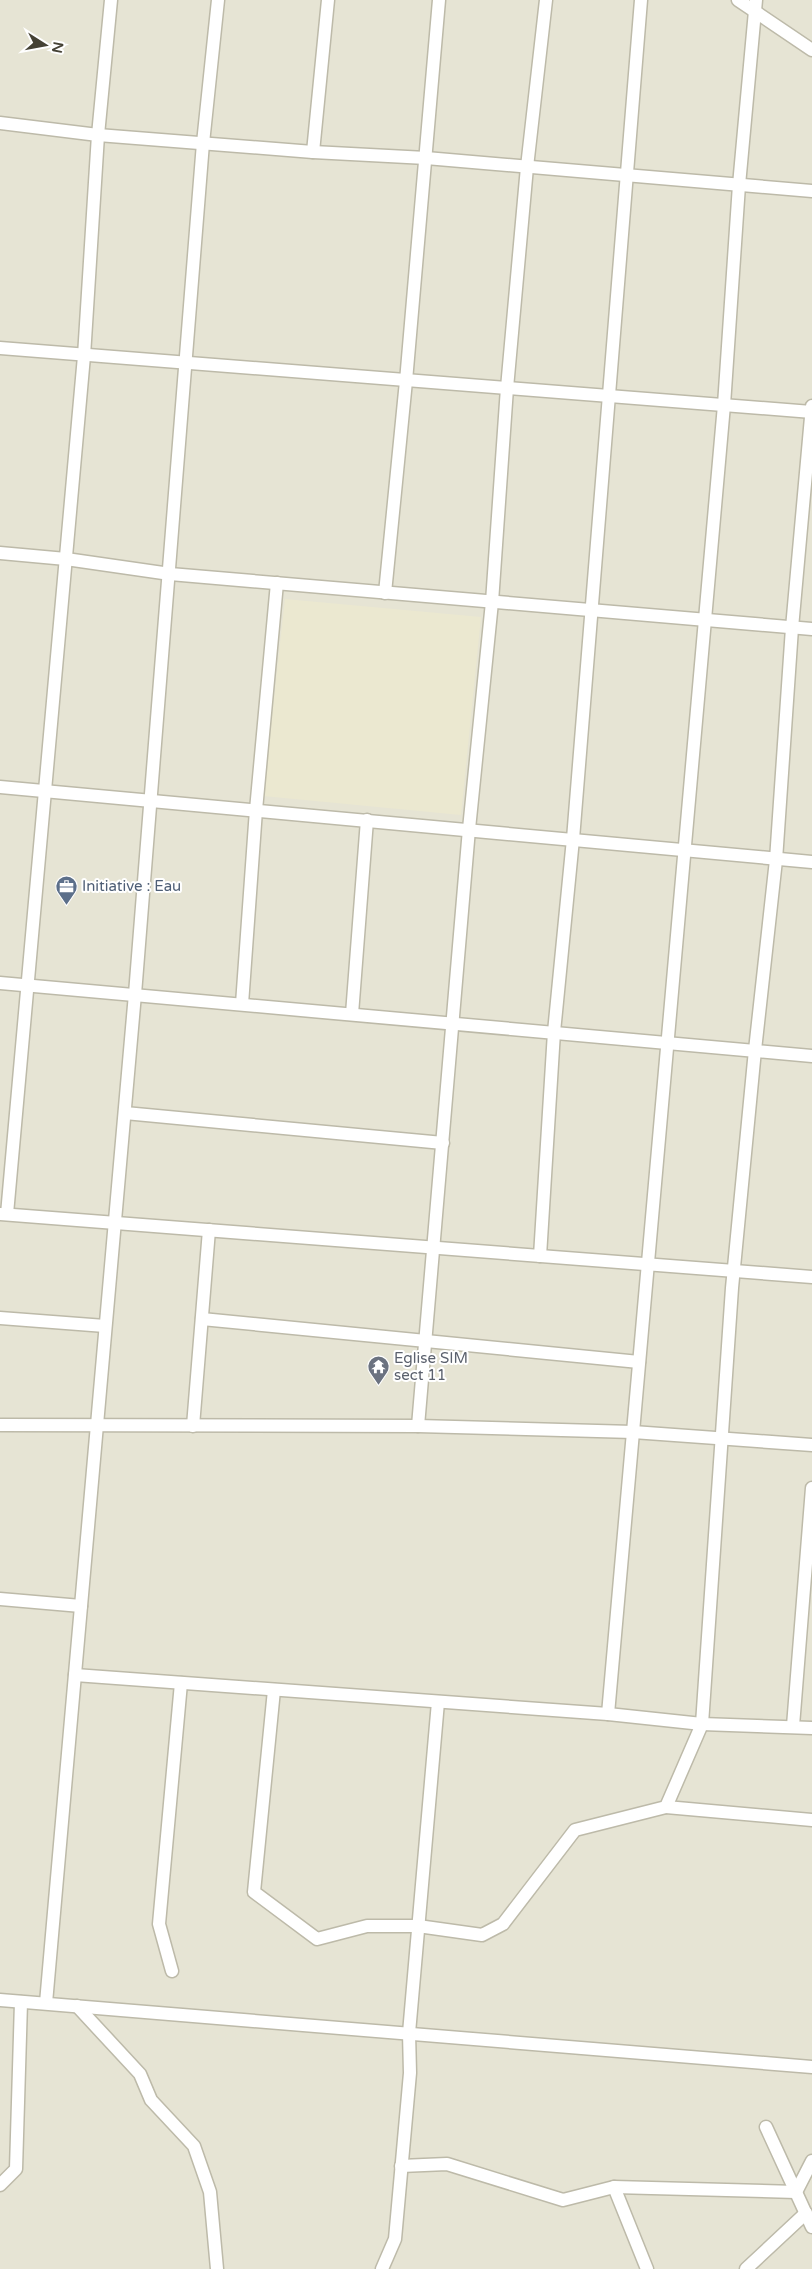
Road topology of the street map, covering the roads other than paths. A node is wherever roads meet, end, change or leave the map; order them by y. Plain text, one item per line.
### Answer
1 (111, 0) edge
2 (218, 0) edge
3 (328, 0) edge
4 (439, 0) edge
5 (546, 0) edge
6 (641, 0) edge
7 (738, 0) edge
8 (756, 6) edge
9 (812, 50) edge
10 (0, 123) edge
11 (98, 135) junction
12 (203, 143) junction
13 (313, 152) junction
14 (426, 158) junction
15 (527, 167) junction
16 (628, 177) junction
17 (740, 186) junction
18 (812, 191) edge
19 (0, 348) edge
20 (84, 356) junction
21 (186, 364) junction
22 (406, 380) junction
23 (507, 388) junction
24 (609, 396) junction
25 (724, 405) junction
26 (812, 406) edge
27 (812, 412) edge
28 (0, 553) edge
29 (66, 560) junction
30 (170, 574) junction
31 (277, 583) junction
32 (385, 592) junction
33 (492, 602) junction
34 (592, 610) junction
35 (705, 620) junction
36 (792, 628) junction
37 (812, 629) edge
38 (0, 787) edge
39 (46, 791) junction
40 (151, 801) junction
41 (256, 810) junction
42 (368, 820) junction
43 (469, 830) junction
44 (573, 839) junction
45 (685, 849) junction
46 (776, 860) junction
47 (812, 862) edge
48 (0, 983) edge
49 (29, 984) junction
50 (135, 994) junction
51 (242, 1004) junction
52 (352, 1014) junction
53 (454, 1023) junction
54 (554, 1032) junction
55 (667, 1042) junction
56 (755, 1050) junction
57 (812, 1056) edge
58 (124, 1113) junction
59 (443, 1143) junction
60 (4, 1214) edge
61 (115, 1223) junction
62 (209, 1230) junction
63 (434, 1248) junction
64 (540, 1256) junction
65 (648, 1264) junction
66 (734, 1271) junction
67 (812, 1277) edge
68 (0, 1318) edge
69 (202, 1319) junction
70 (106, 1326) junction
71 (426, 1342) junction
72 (639, 1362) junction
73 (0, 1425) edge
74 (96, 1426) junction
75 (193, 1426) junction
76 (418, 1426) junction
77 (633, 1432) junction
78 (723, 1438) junction
79 (812, 1445) edge
80 (812, 1488) edge
81 (0, 1599) edge
82 (80, 1606) junction
83 (74, 1675) junction
84 (181, 1683) junction
85 (274, 1690) junction
86 (438, 1702) junction
87 (608, 1714) junction
88 (702, 1724) junction
89 (793, 1726) junction
90 (812, 1728) edge
91 (666, 1807) junction
92 (812, 1820) edge
93 (418, 1926) junction
94 (172, 1971) dead end
95 (0, 2000) edge
96 (21, 2002) junction
97 (46, 2004) junction
98 (77, 2006) junction
99 (409, 2033) junction
100 (812, 2067) edge
101 (766, 2127) dead end
102 (812, 2161) edge
103 (401, 2166) junction
104 (0, 2185) edge
105 (614, 2187) junction
106 (796, 2192) junction
107 (806, 2213) junction
108 (812, 2227) edge
109 (217, 2269) edge
110 (382, 2269) edge
111 (647, 2269) edge
112 (746, 2269) edge

1 - 11 street
2 - 12 street
3 - 13 street
4 - 14 street
5 - 15 street
6 - 16 street
7 - 8 street
8 - 9 street
8 - 17 street
10 - 11 street
11 - 12 street
11 - 20 street
12 - 13 street
12 - 21 street
13 - 14 street
14 - 15 street
14 - 22 street
15 - 16 street
15 - 23 street
16 - 17 street
16 - 24 street
17 - 18 street
17 - 25 street
19 - 20 street
20 - 21 street
20 - 29 street
21 - 22 street
21 - 30 street
22 - 23 street
22 - 32 street
23 - 24 street
23 - 33 street
24 - 25 street
24 - 34 street
25 - 27 street
25 - 35 street
26 - 27 street
27 - 36 street
28 - 29 street
29 - 30 street
29 - 39 street
30 - 31 street
30 - 40 street
31 - 32 street
31 - 41 street
32 - 33 street
33 - 34 street
33 - 43 street
34 - 35 street
34 - 44 street
35 - 36 street
35 - 45 street
36 - 37 street
36 - 46 street
38 - 39 street
39 - 40 street
39 - 49 street
40 - 41 street
40 - 50 street
41 - 42 street
41 - 51 street
42 - 43 street
42 - 52 street
43 - 44 street
43 - 53 street
44 - 45 street
44 - 54 street
45 - 46 street
45 - 55 street
46 - 47 street
46 - 56 street
48 - 49 street
49 - 50 street
49 - 60 street
50 - 51 street
50 - 58 street
51 - 52 street
52 - 53 street
53 - 54 street
53 - 59 street
54 - 55 street
54 - 64 street
55 - 56 street
55 - 65 street
56 - 57 street
56 - 66 street
58 - 59 street
58 - 61 street
59 - 63 street
60 - 61 street
61 - 62 street
61 - 70 street
62 - 63 street
62 - 69 street
63 - 64 street
63 - 71 street
64 - 65 street
65 - 66 street
65 - 72 street
66 - 67 street
66 - 78 street
68 - 70 street
69 - 71 street
69 - 75 street
70 - 74 street
71 - 72 street
71 - 76 street
72 - 77 street
73 - 74 street
74 - 75 street
74 - 82 street
75 - 76 street
76 - 77 street
77 - 78 street
77 - 87 street
78 - 79 street
78 - 88 street
80 - 89 street
81 - 82 street
82 - 83 street
83 - 84 street
83 - 97 street
84 - 85 street
84 - 94 street
85 - 86 street
85 - 93 street
86 - 87 street
86 - 93 street
87 - 88 street
88 - 89 street
88 - 91 street
89 - 90 street
91 - 92 street
91 - 93 street
93 - 99 street
95 - 96 street
96 - 97 street
96 - 104 street
97 - 98 street
98 - 99 street
98 - 109 street
99 - 100 street
99 - 103 street
101 - 106 street
102 - 106 street
103 - 105 street
103 - 110 street
105 - 106 street
105 - 111 street
106 - 107 street
107 - 108 street
107 - 112 street

